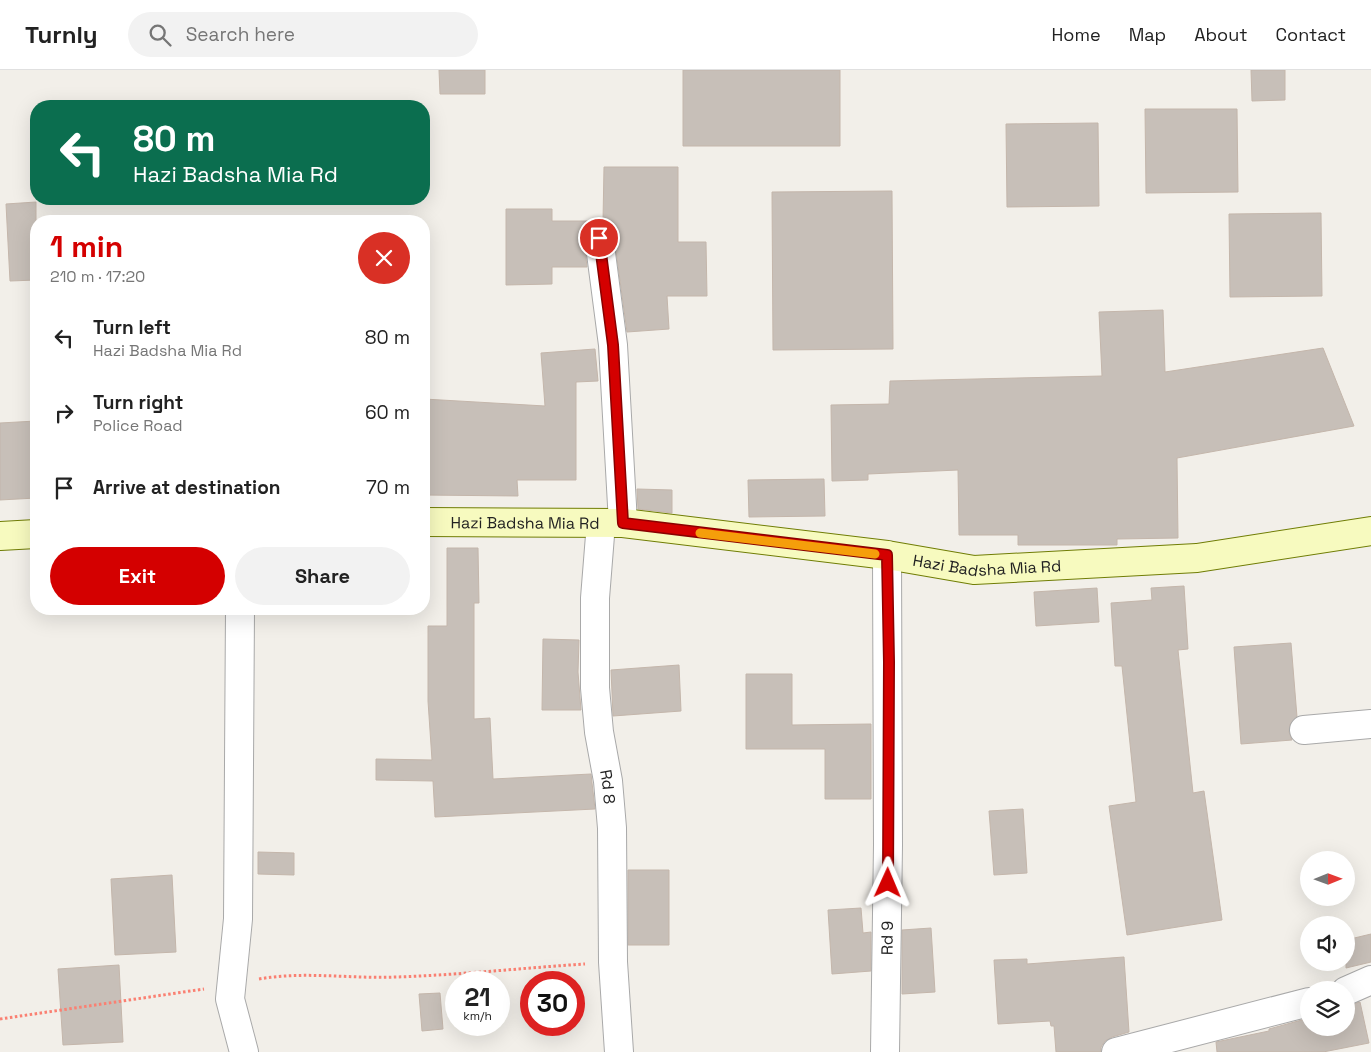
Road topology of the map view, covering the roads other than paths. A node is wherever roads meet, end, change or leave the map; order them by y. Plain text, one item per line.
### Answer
1 (599, 238) dead end
2 (430, 522) edge
3 (612, 523) junction
4 (1371, 531) edge
5 (30, 534) edge
6 (0, 536) edge
7 (887, 555) junction
8 (240, 615) edge
9 (1371, 724) edge
10 (1304, 730) dead end
11 (1371, 980) edge
12 (1355, 987) edge
13 (1300, 1004) edge
14 (244, 1052) edge
15 (619, 1052) edge
16 (885, 1052) edge
17 (1116, 1052) edge

1 - 3 street, Rd 8
2 - 3 main road, Hazi Badsha Mia Rd
3 - 7 main road, Hazi Badsha Mia Rd
3 - 15 street, Rd 8
4 - 7 main road, Hazi Badsha Mia Rd
5 - 6 main road
7 - 16 street, Rd 9
8 - 14 street
9 - 10 street
11 - 12 street
13 - 17 street

